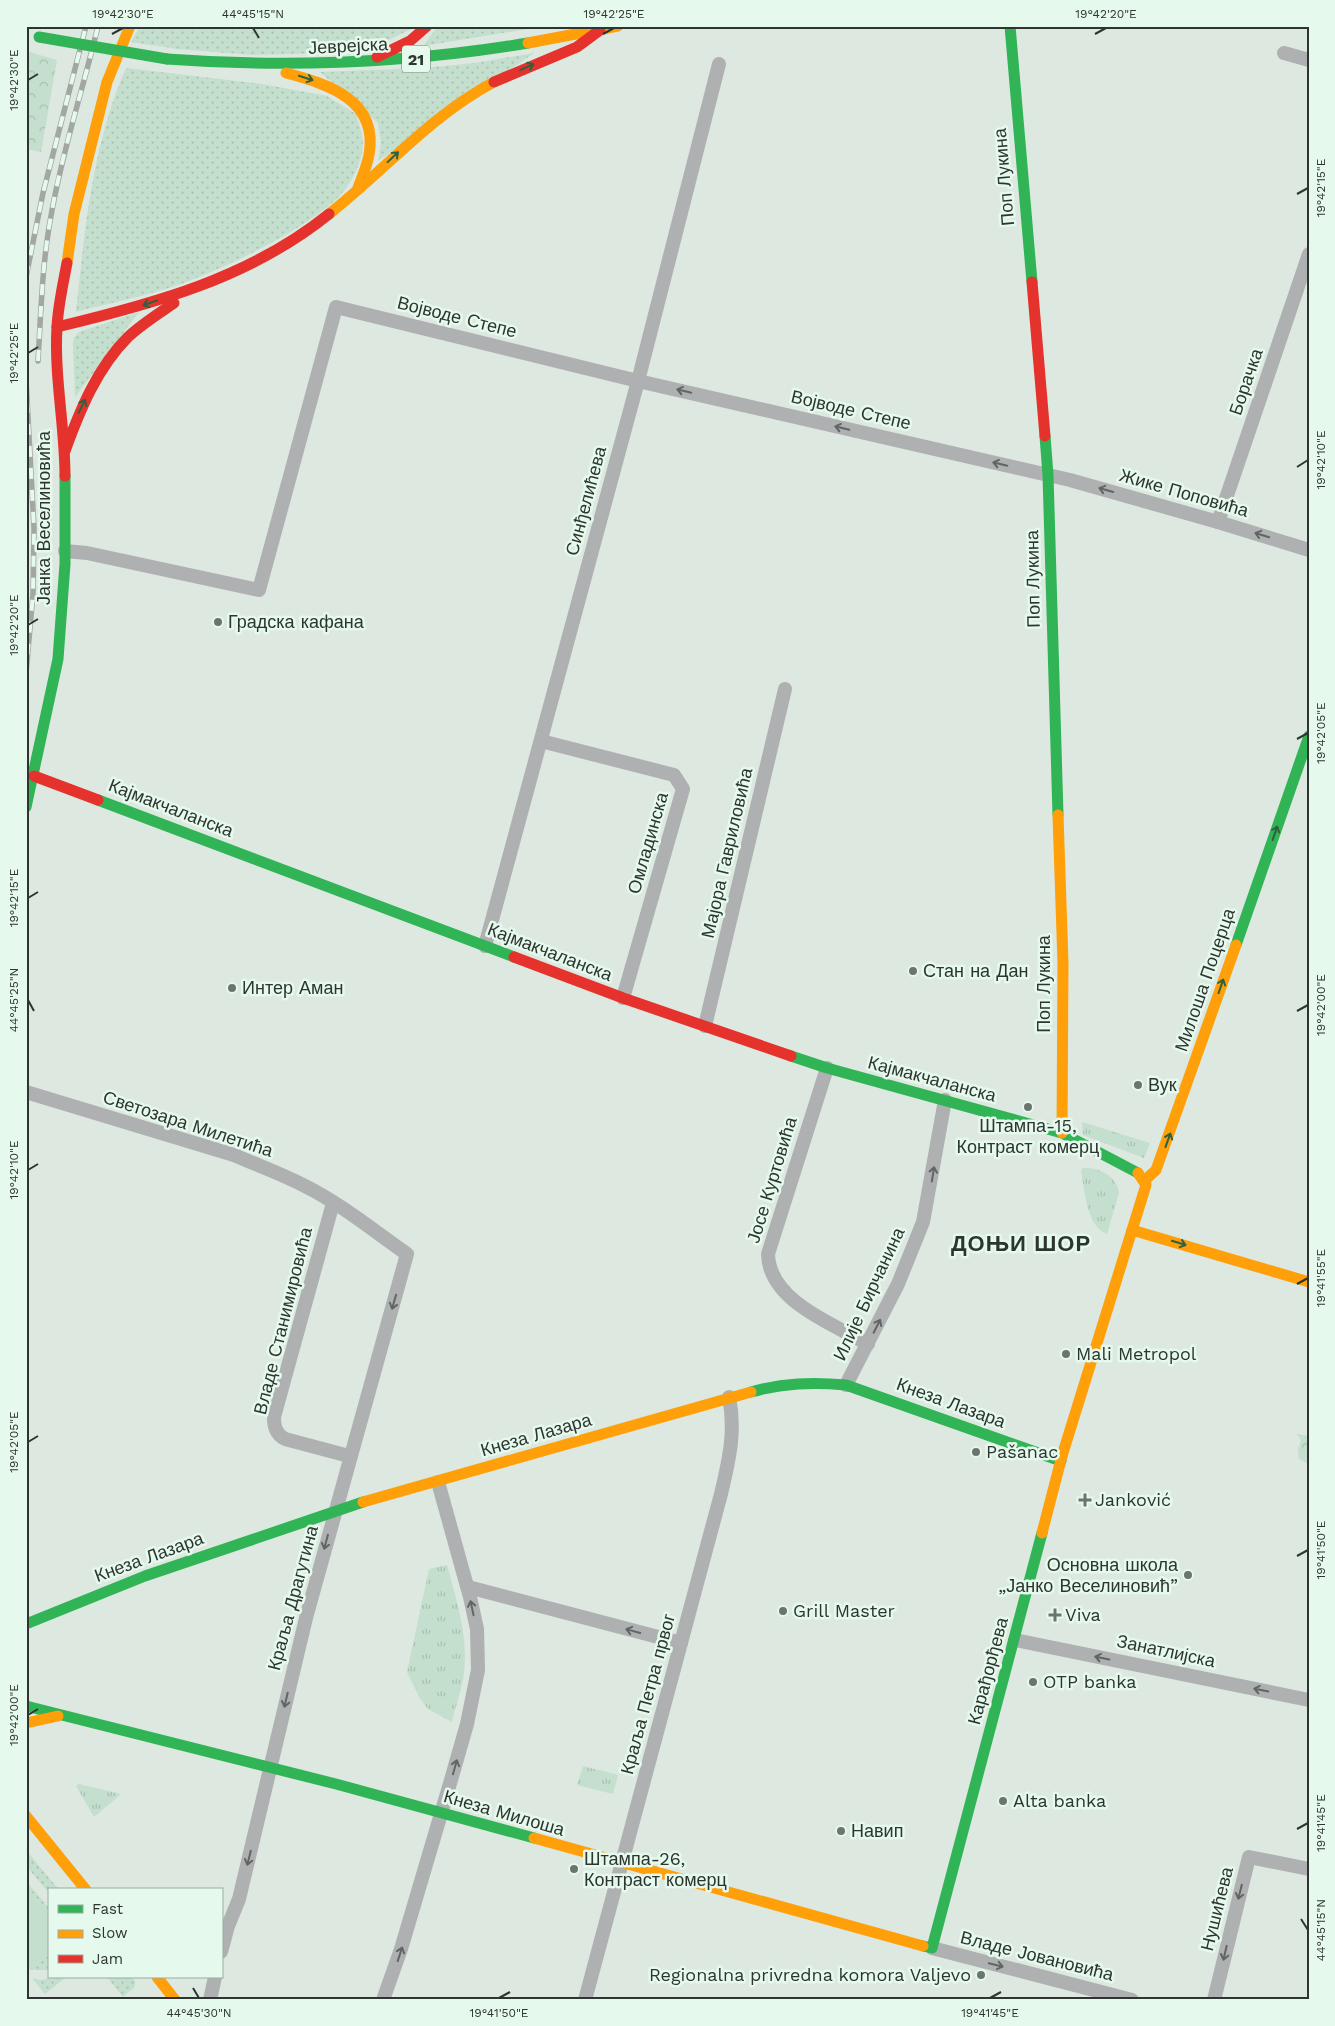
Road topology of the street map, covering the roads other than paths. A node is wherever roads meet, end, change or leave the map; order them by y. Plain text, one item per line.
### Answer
1 (130, 26) edge
2 (427, 26) edge
3 (618, 26) edge
4 (1010, 26) edge
5 (600, 30) junction
6 (26, 34) edge
7 (1284, 53) dead end
8 (1309, 60) edge
9 (360, 64) junction
10 (719, 64) dead end
11 (259, 66) junction
12 (358, 191) junction
13 (1309, 254) edge
14 (196, 288) junction
15 (57, 327) junction
16 (638, 380) junction
17 (65, 451) junction
18 (1048, 475) junction
19 (1218, 522) junction
20 (1309, 550) edge
21 (65, 551) junction
22 (785, 689) dead end
23 (1309, 736) edge
24 (541, 741) junction
25 (34, 776) junction
26 (26, 807) edge
27 (485, 946) junction
28 (623, 998) junction
29 (705, 1026) junction
30 (827, 1068) junction
31 (26, 1092) edge
32 (944, 1100) junction
33 (1062, 1133) junction
34 (1144, 1181) junction
35 (333, 1203) junction
36 (1132, 1230) junction
37 (407, 1254) joint
38 (1309, 1282) edge
39 (868, 1344) junction
40 (846, 1385) junction
41 (730, 1397) junction
42 (349, 1456) junction
43 (1061, 1461) junction
44 (438, 1482) junction
45 (335, 1510) junction
46 (468, 1587) junction
47 (26, 1624) edge
48 (1015, 1640) junction
49 (681, 1643) junction
50 (1309, 1700) edge
51 (26, 1706) edge
52 (65, 1715) junction
53 (26, 1723) edge
54 (270, 1767) junction
55 (441, 1813) junction
56 (26, 1816) edge
57 (622, 1864) junction
58 (1309, 1869) edge
59 (84, 1888) edge
60 (222, 1948) edge
61 (932, 1948) junction
62 (158, 1978) edge
63 (215, 1978) edge
64 (175, 2000) edge
65 (210, 2000) edge
66 (383, 2000) edge
67 (584, 2000) edge
68 (1132, 2000) edge
69 (1214, 2000) edge

1 - 15 street, Јанка Веселиновића
2 - 9 street
3 - 5 street, Јеврејска / 21
4 - 18 street, Поп Лукина
5 - 9 street, Јеврејска / 21
12 -> 5 street
6 - 11 street, Јеврејска / 21, bridge
7 - 8 street
9 - 11 street, Јеврејска / 21
10 - 16 street, Синђелићева
11 -> 12 street
12 - 14 street
13 - 19 street, Борачка
14 -> 15 street
17 -> 14 street
15 - 17 street, Јанка Веселиновића
18 -> 16 street, Војводе Степе
16 - 21 street, Војводе Степе
16 - 24 street, Синђелићева
17 - 21 street, Јанка Веселиновића
19 -> 18 street, Жике Поповића
18 - 33 street, Поп Лукина
20 -> 19 street, Жике Поповића
21 - 25 street, Јанка Веселиновића
22 - 29 street, Мајора Гавриловића
34 -> 23 street, Милоша Поцерца
24 - 27 street, Синђелићева
24 - 28 street, Омладинска
25 - 26 street, Јанка Веселиновића
25 - 27 street, Кајмакчаланска
27 - 28 street, Кајмакчаланска
28 - 29 street, Кајмакчаланска
29 - 30 street, Кајмакчаланска
30 - 32 street, Кајмакчаланска
30 - 39 street, Јосе Куртовића
31 - 35 street, Светозара Милетића
32 - 33 street, Кајмакчаланска
39 -> 32 street, Илије Бирчанина
33 - 34 street, Кајмакчаланска
34 - 36 street
35 - 37 street, Светозара Милетића
35 - 42 street, Владе Станимировића
36 -> 38 street
36 - 43 street, Карађорђева
37 -> 42 street, Краља Драгутина
39 - 40 street, Илије Бирчанина
40 - 41 street, Кнеза Лазара
40 - 43 street, Кнеза Лазара
41 - 44 street, Кнеза Лазара
41 - 49 street, Краља Петра првог
42 - 45 street, Краља Драгутина
43 - 48 street, Карађорђева
44 - 45 street, Кнеза Лазара
44 - 46 street
45 - 47 street, Кнеза Лазара
45 -> 54 street, Краља Драгутина
49 -> 46 street
55 -> 46 street
50 -> 48 street, Занатлијска
48 - 61 street, Карађорђева
49 - 57 street, Краља Петра првог
51 - 52 street, Кнеза Милоша
52 - 53 street, Кнеза Милоша
52 - 54 street, Кнеза Милоша
54 - 55 street, Кнеза Милоша
54 -> 60 street, Краља Драгутина
55 - 57 street, Кнеза Милоша
66 -> 55 street
56 - 59 street
57 - 61 street, Кнеза Милоша
57 - 67 street, Краља Петра првог
58 -> 69 street, Нушићева
61 -> 68 street, Владе Јовановића
62 - 64 street
63 - 65 street

